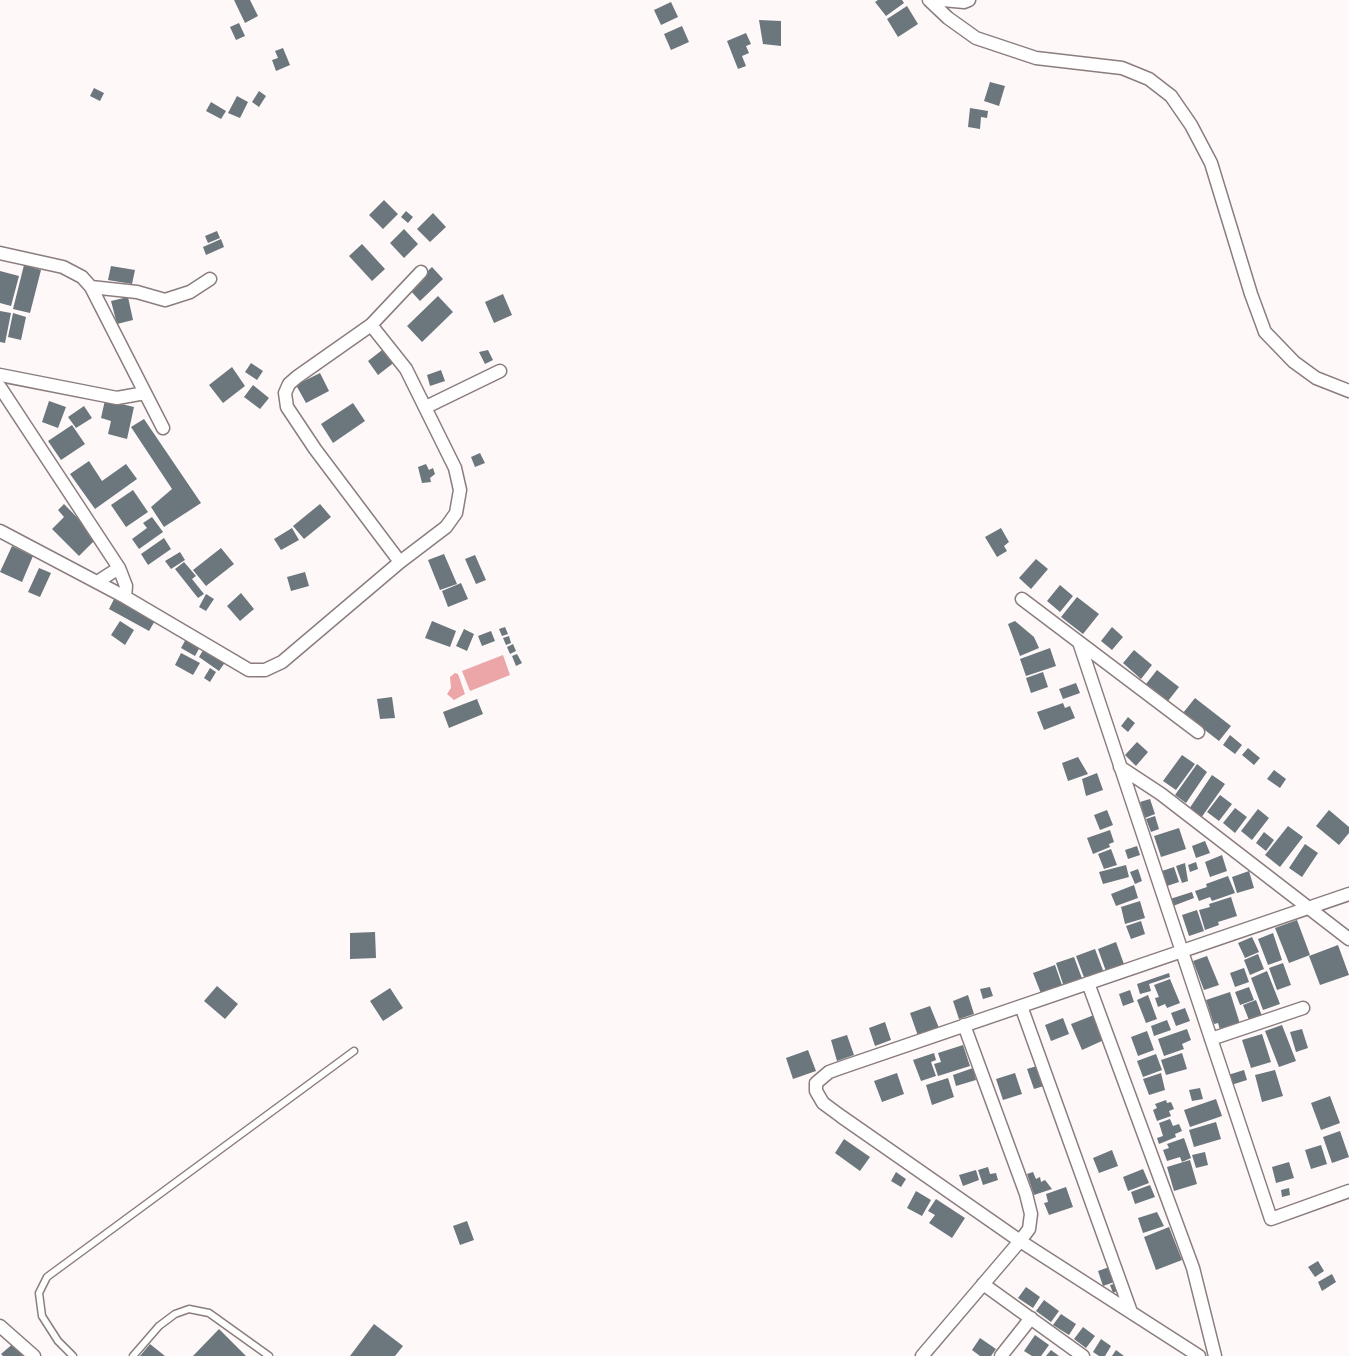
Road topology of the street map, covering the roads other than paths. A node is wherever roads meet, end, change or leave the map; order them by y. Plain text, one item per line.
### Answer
1 (929, 0) edge
2 (943, 0) edge
3 (969, 0) edge
4 (0, 252) edge
5 (421, 272) dead end
6 (210, 279) dead end
7 (91, 287) junction
8 (371, 325) junction
9 (500, 371) dead end
10 (0, 374) edge
11 (0, 387) edge
12 (1349, 391) edge
13 (145, 393) junction
14 (426, 407) junction
15 (163, 428) dead end
16 (0, 531) edge
17 (400, 562) junction
18 (119, 568) junction
19 (96, 582) junction
20 (125, 597) junction
21 (1022, 599) dead end
22 (1078, 642) junction
23 (1198, 732) dead end
24 (1120, 767) junction
25 (1349, 894) edge
26 (1308, 908) junction
27 (1349, 939) edge
28 (1182, 951) junction
29 (1088, 983) junction
30 (1021, 1006) junction
31 (1303, 1008) dead end
32 (964, 1025) junction
33 (1211, 1039) junction
34 (354, 1051) dead end
35 (1349, 1191) edge
36 (1020, 1241) junction
37 (983, 1284) junction
38 (1131, 1312) junction
39 (1031, 1318) junction
40 (0, 1326) edge
41 (1212, 1338) junction
42 (1081, 1355) edge
43 (1197, 1355) edge
44 (34, 1356) edge
45 (73, 1356) edge
46 (133, 1356) edge
47 (269, 1356) edge
48 (922, 1356) edge
49 (1001, 1356) edge
50 (1215, 1356) edge

1 - 12 street
2 - 3 street
4 - 7 street
5 - 8 street
6 - 7 street
7 - 13 street
8 - 14 street
8 - 17 street
9 - 14 street
10 - 13 street
11 - 18 street
13 - 15 street
14 - 17 street
16 - 19 street
17 - 20 street
18 - 19 street
18 - 20 street
19 - 20 street
21 - 22 street
22 - 23 street
22 - 24 street
24 - 26 street
24 - 28 street
25 - 26 street
26 - 27 street
26 - 28 street
28 - 29 street
28 - 33 street
29 - 30 street
29 - 41 street
30 - 32 street
30 - 38 street
31 - 33 street
32 - 36 street
32 - 36 street
33 - 35 street
34 - 45 lane
36 - 37 street
36 - 38 street
37 - 39 street
37 - 48 street
38 - 43 street
39 - 42 street
39 - 49 street
40 - 44 street
41 - 43 street
41 - 50 street
46 - 47 lane

